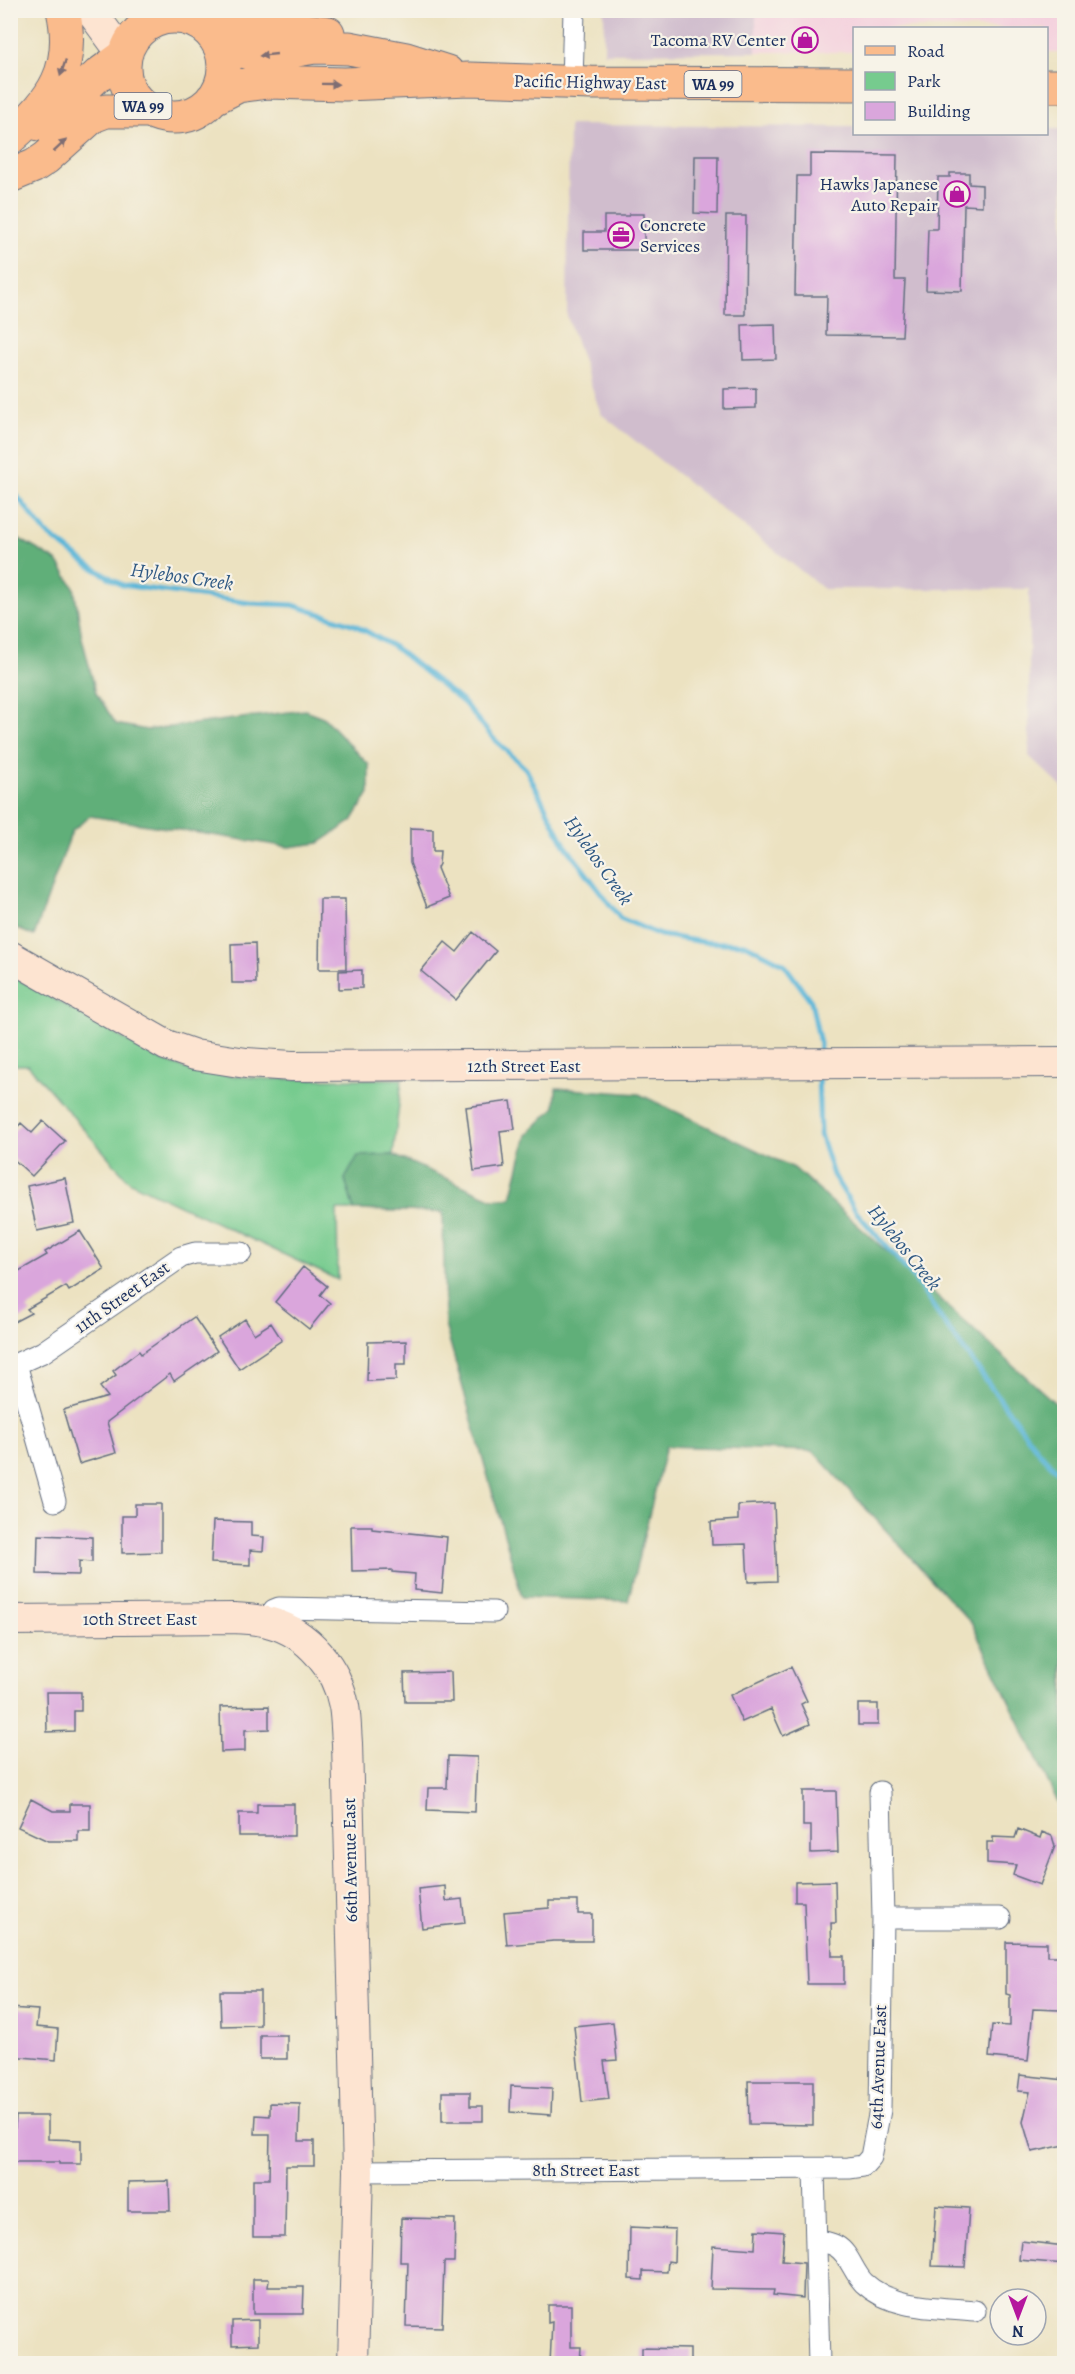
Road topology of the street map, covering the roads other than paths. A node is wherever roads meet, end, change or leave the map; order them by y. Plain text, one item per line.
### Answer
1 (63, 10) edge
2 (90, 10) edge
3 (223, 10) edge
4 (574, 10) edge
5 (169, 14) edge
6 (219, 45) junction
7 (380, 54) junction
8 (124, 56) junction
9 (469, 79) junction
10 (572, 82) junction
11 (853, 84) edge
12 (1048, 86) edge
13 (1065, 86) edge
14 (212, 99) junction
15 (149, 111) junction
16 (10, 138) edge
17 (10, 176) edge
18 (10, 956) edge
19 (1065, 1062) edge
20 (241, 1253) dead end
21 (13, 1364) edge
22 (55, 1501) dead end
23 (494, 1612) dead end
24 (10, 1620) edge
25 (270, 1622) junction
26 (880, 1792) dead end
27 (883, 1918) junction
28 (1000, 1918) dead end
29 (814, 2169) junction
30 (358, 2171) junction
31 (818, 2240) junction
32 (975, 2311) dead end
33 (353, 2364) edge
34 (819, 2364) edge

1 -> 16 main road
2 - 8 street
3 - 7 main road
4 - 10 street
5 - 6 main road, WA 99
5 - 8 main road, WA 99
7 -> 6 main road, Pacific Highway East / WA 99
6 - 14 main road
7 - 9 main road, Pacific Highway East / WA 99
8 - 15 main road, WA 99
8 - 16 main road, WA 99
9 - 10 main road, Pacific Highway East / WA 99
14 -> 9 main road, Pacific Highway East / WA 99
10 - 11 main road, Pacific Highway East / WA 99
12 - 13 main road
14 - 15 main road, WA 99
17 -> 15 main road, WA 99
18 - 19 street, 12th Street East
20 - 21 street, 11th Street East
21 - 22 street
23 - 25 street
24 - 25 street, 10th Street East
25 - 30 street, 66th Avenue East
26 - 27 street, 64th Avenue East
27 - 28 street
27 - 29 street, 64th Avenue East
29 - 30 street, 8th Street East
29 - 31 street
30 - 33 street, 66th Avenue East
31 - 32 street
31 - 34 street

